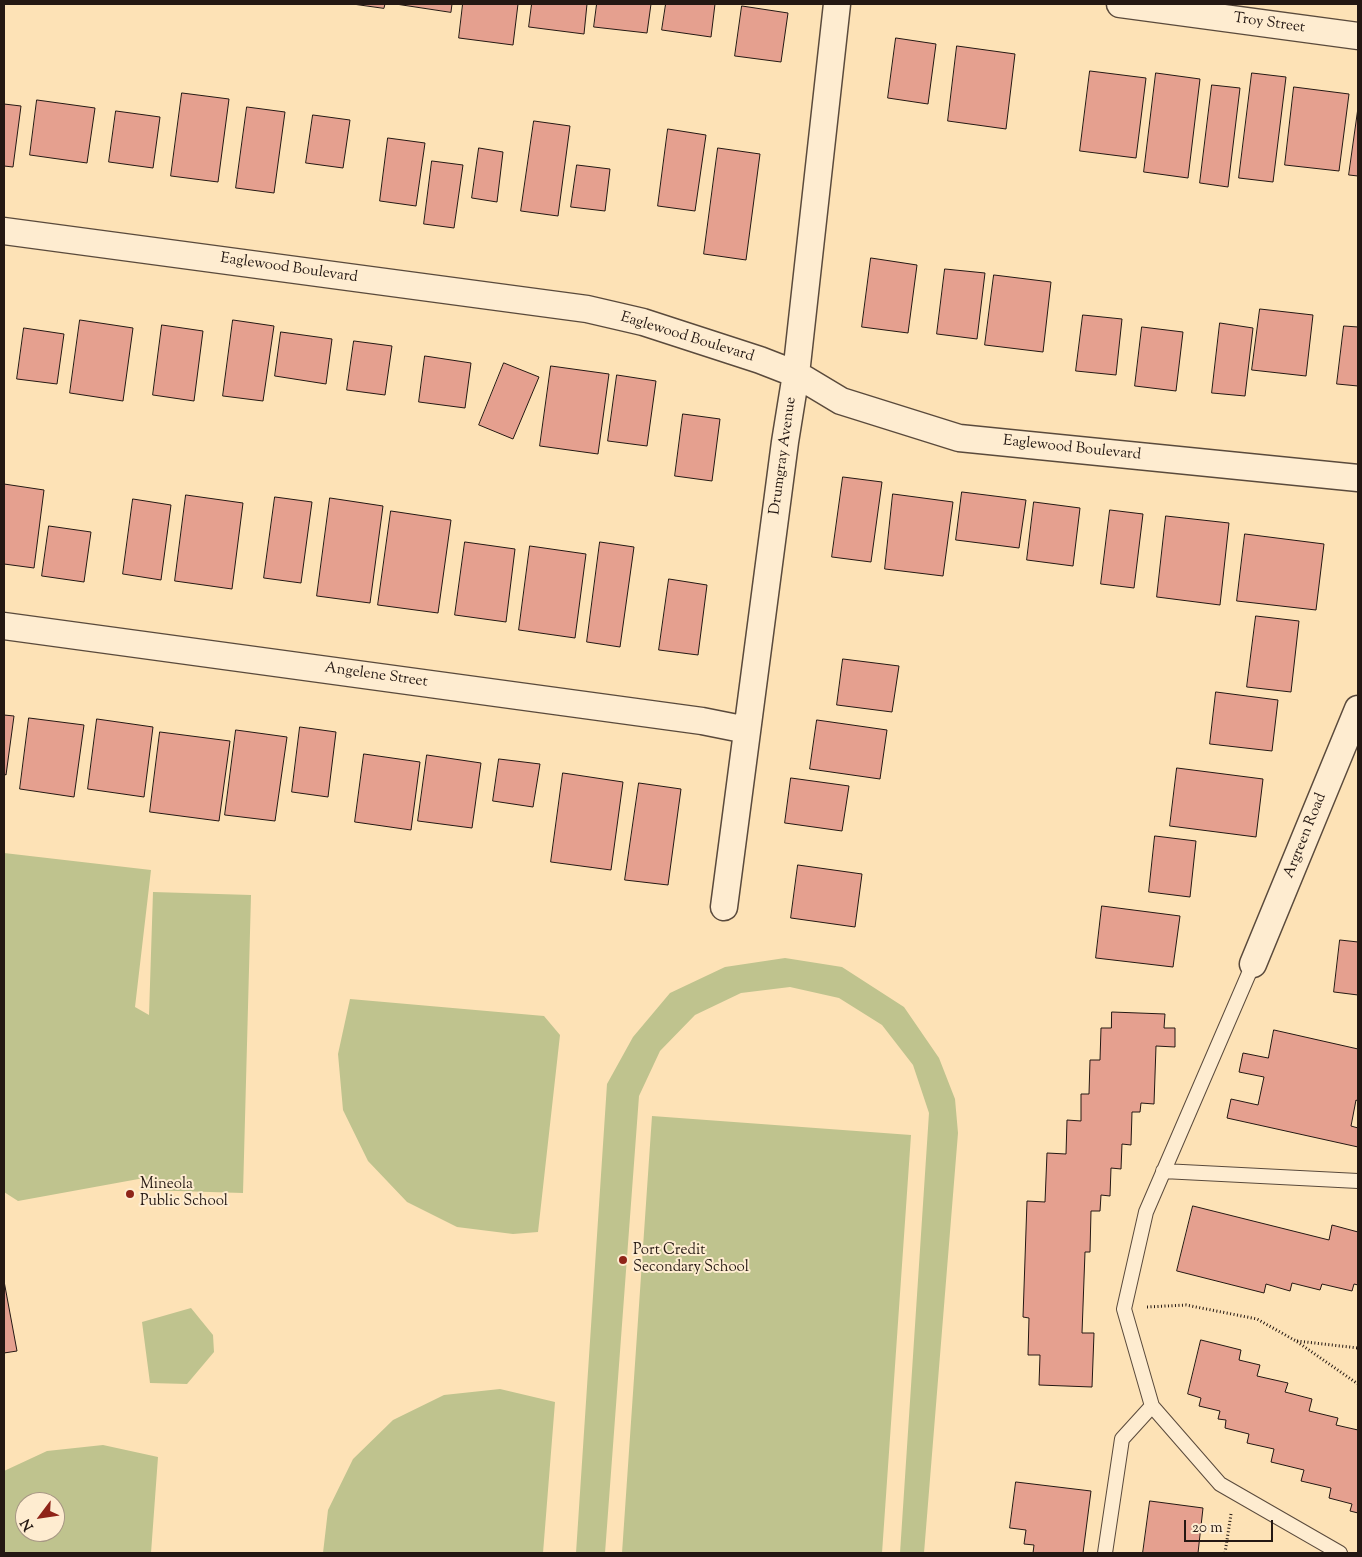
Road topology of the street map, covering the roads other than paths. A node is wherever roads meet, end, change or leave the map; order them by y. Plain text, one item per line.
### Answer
1 (837, 4) edge
2 (1120, 4) edge
3 (1358, 36) edge
4 (4, 232) edge
5 (796, 374) junction
6 (1358, 478) edge
7 (4, 626) edge
8 (1358, 709) edge
9 (747, 730) junction
10 (724, 907) dead end
11 (1253, 964) joint
12 (1163, 1171) junction
13 (1358, 1181) edge
14 (1152, 1406) junction
15 (1106, 1553) edge
16 (1340, 1553) edge

1 - 5 street, Drumgray Avenue
2 - 3 street, Troy Street
4 - 5 street, Eaglewood Boulevard
5 - 6 street, Eaglewood Boulevard
5 - 9 street, Drumgray Avenue
7 - 9 street, Angelene Street
8 - 11 street, Argreen Road
9 - 10 street, Drumgray Avenue
11 - 12 lane
12 - 13 lane
12 - 14 lane
14 - 15 lane
14 - 16 lane

